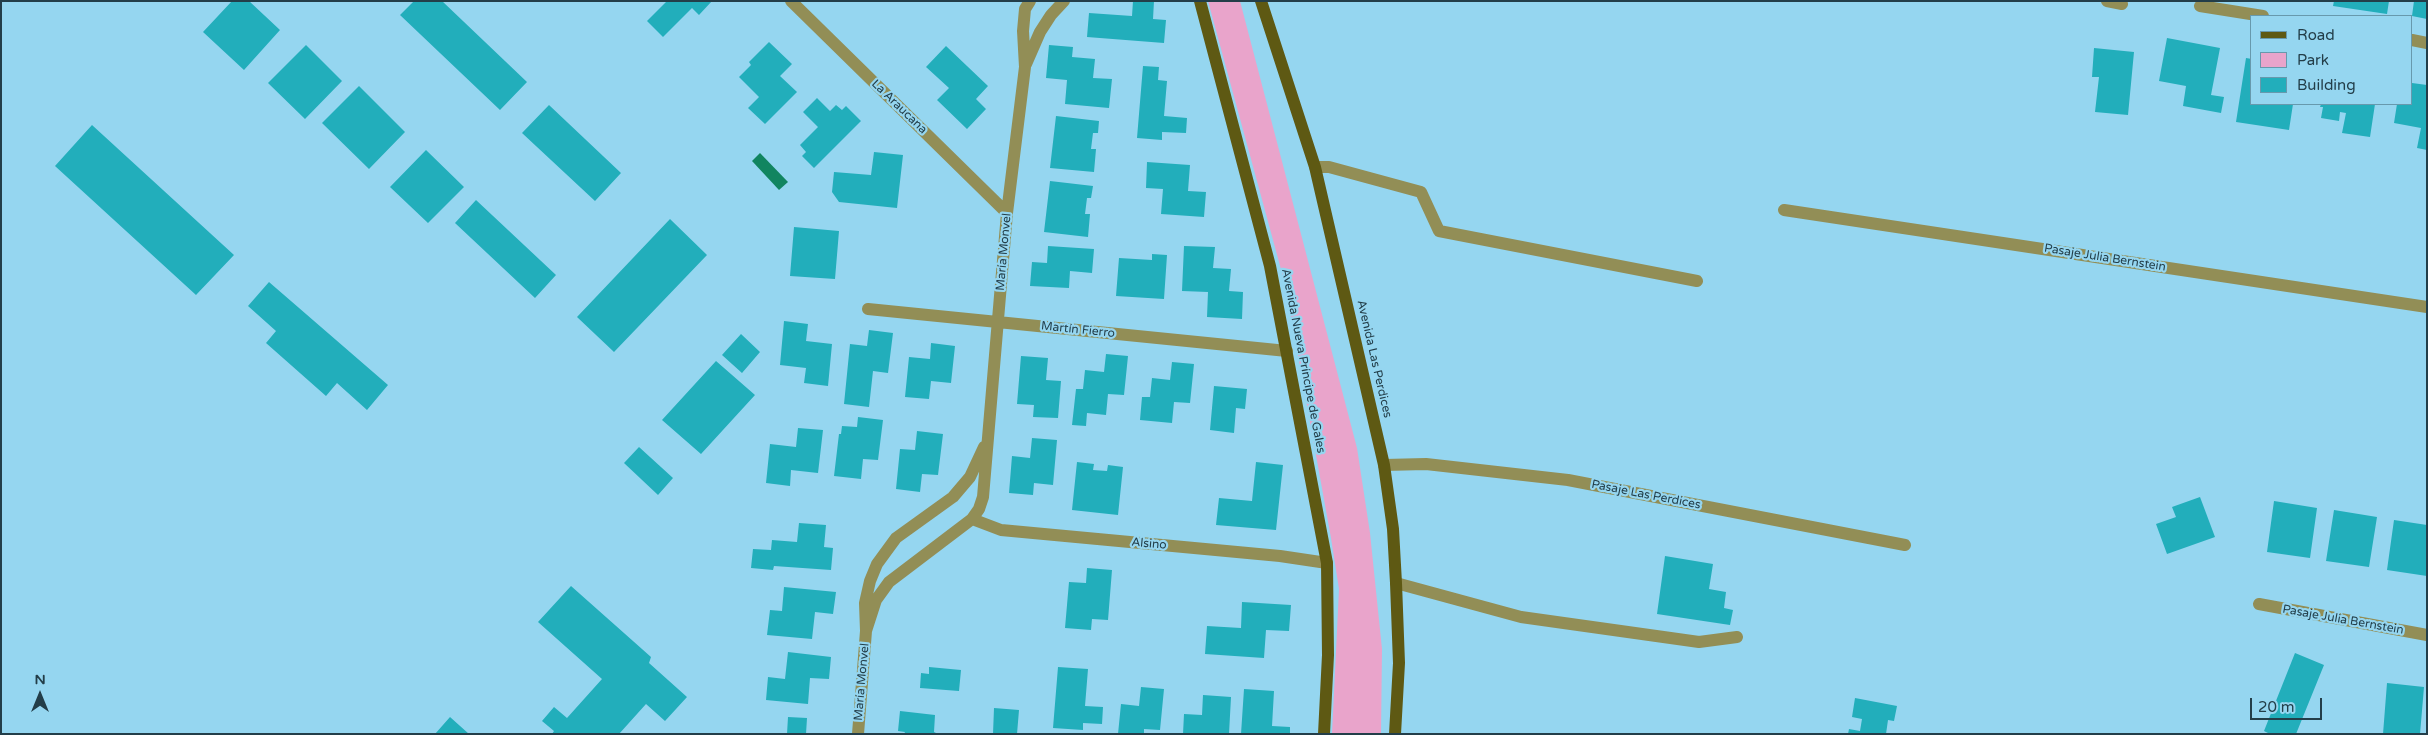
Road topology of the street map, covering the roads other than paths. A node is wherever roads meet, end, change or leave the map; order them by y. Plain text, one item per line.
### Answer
1 (791, 1) edge
2 (1030, 1) edge
3 (1064, 1) edge
4 (1200, 1) edge
5 (1261, 1) edge
6 (2106, 1) edge
7 (2122, 4) dead end
8 (2200, 6) dead end
9 (2257, 15) edge
10 (2413, 40) edge
11 (2427, 43) edge
12 (1024, 67) junction
13 (1315, 167) junction
14 (1784, 210) dead end
15 (1007, 213) junction
16 (1697, 281) dead end
17 (2427, 307) edge
18 (868, 309) dead end
19 (998, 322) junction
20 (1287, 351) junction
21 (988, 438) junction
22 (1384, 465) junction
23 (972, 519) junction
24 (1905, 545) dead end
25 (1327, 563) junction
26 (1396, 583) junction
27 (2259, 604) dead end
28 (866, 631) junction
29 (2427, 635) edge
30 (1737, 637) dead end
31 (858, 734) edge
32 (1324, 734) edge
33 (1395, 734) edge

1 - 15 street, La Araucana
2 - 12 street, María Monvel
3 - 12 street, María Monvel
4 - 20 main road, Avenida Nueva Príncipe de Gales
5 - 13 main road, Avenida Las Perdices
6 - 7 street
8 - 9 street
10 - 11 street
12 - 15 street, María Monvel
13 - 16 street
13 - 22 main road, Avenida Las Perdices
14 - 17 street, Pasaje Julia Bernstein
15 - 19 street, María Monvel
18 - 19 street, Martín Fierro
19 - 20 street, Martín Fierro
19 - 21 street, María Monvel
20 - 25 main road, Avenida Nueva Príncipe de Gales
21 - 23 street, María Monvel
21 - 28 street, María Monvel
22 - 24 street, Pasaje Las Perdices
22 - 26 main road, Avenida Las Perdices
23 - 25 street, Alsino
23 - 28 street, María Monvel
25 - 32 main road, Avenida Nueva Príncipe de Gales
26 - 30 street
26 - 33 main road, Avenida Las Perdices
27 - 29 street, Pasaje Julia Bernstein
28 - 31 street, María Monvel

